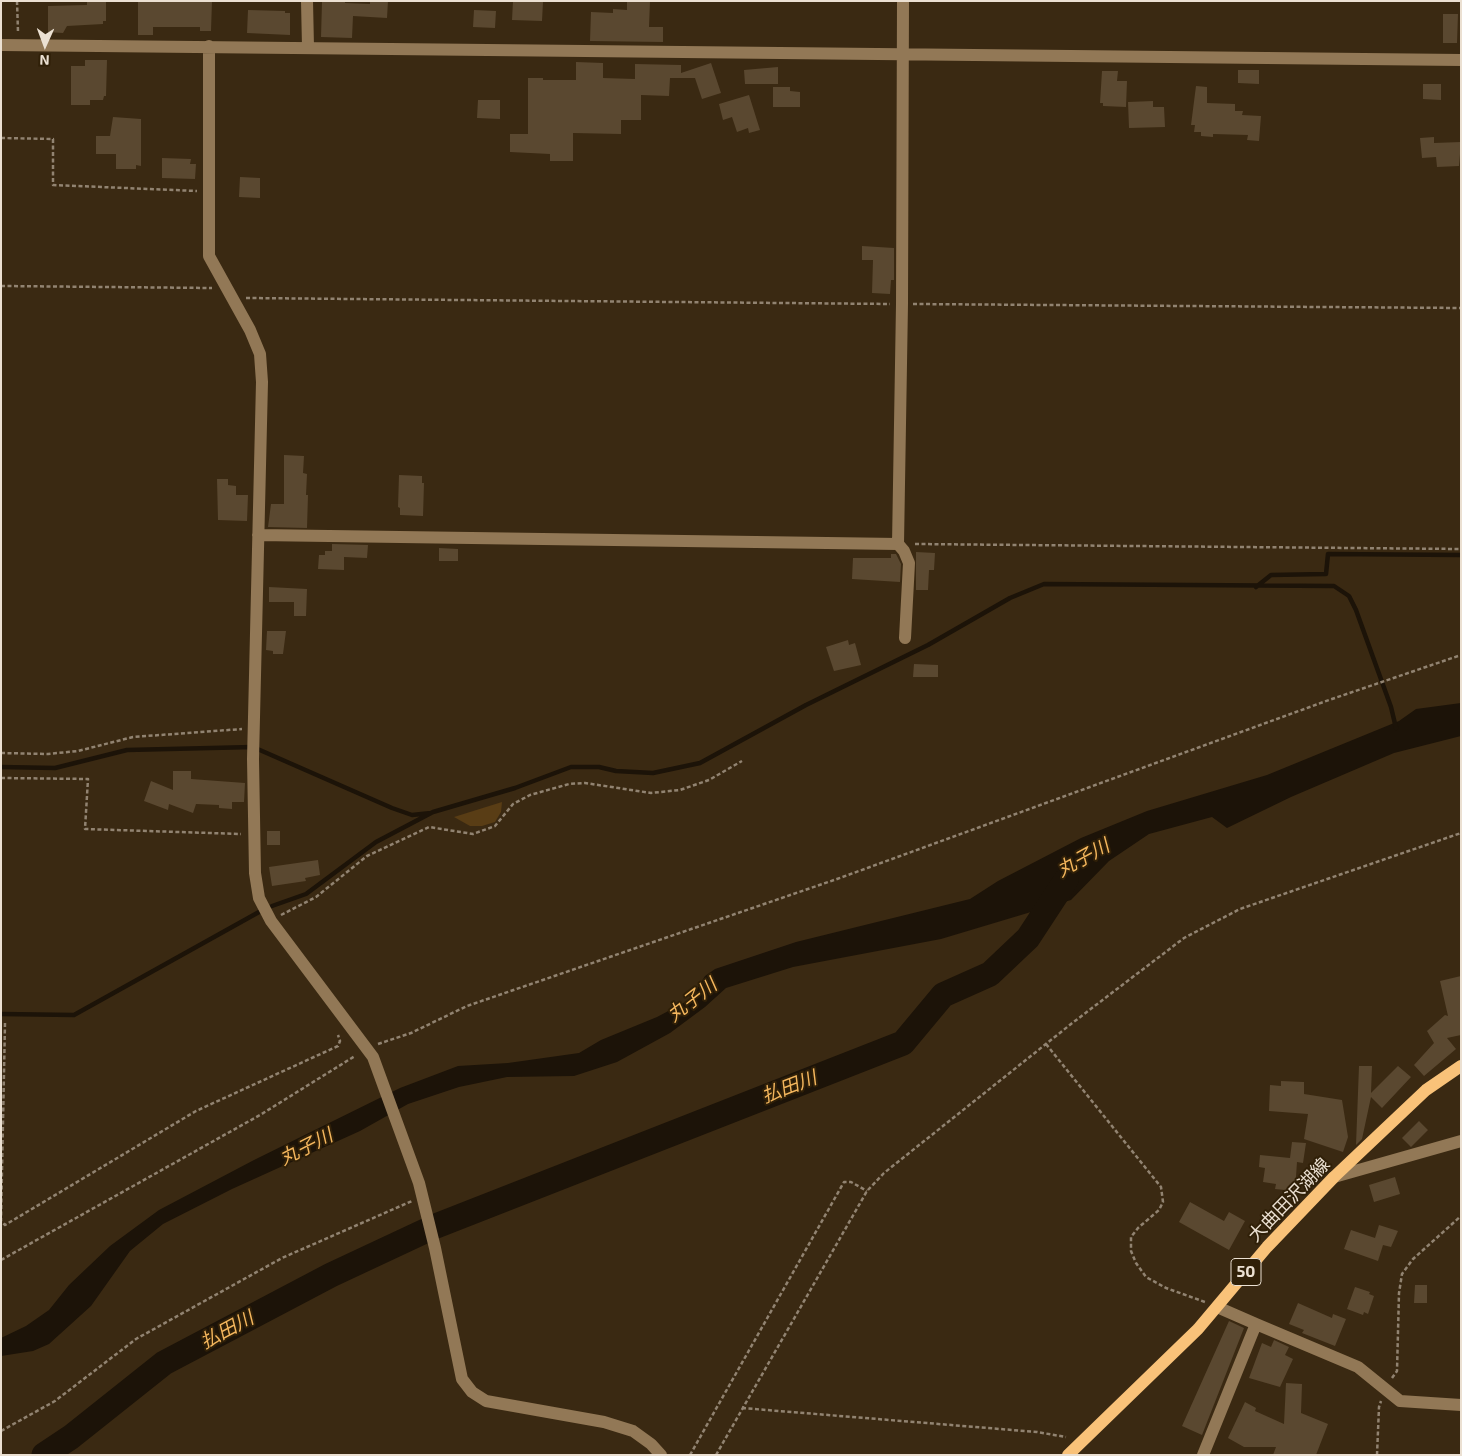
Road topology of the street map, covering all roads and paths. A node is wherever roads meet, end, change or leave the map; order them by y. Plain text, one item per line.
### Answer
1 (17, 1) edge
2 (307, 1) edge
3 (903, 1) edge
4 (1, 45) edge
5 (18, 45) junction
6 (209, 46) junction
7 (308, 47) junction
8 (902, 55) junction
9 (1461, 60) edge
10 (1, 138) edge
11 (208, 191) junction
12 (1, 286) edge
13 (229, 293) junction
14 (902, 304) junction
15 (1461, 308) edge
16 (258, 535) junction
17 (898, 544) junction
18 (1461, 549) edge
19 (905, 638) dead end
20 (1461, 655) edge
21 (254, 733) junction
22 (1, 753) edge
23 (742, 761) dead end
24 (1, 778) edge
25 (1461, 833) edge
26 (255, 834) junction
27 (271, 921) junction
28 (5, 1023) dead end
29 (334, 1029) dead end
30 (1046, 1044) junction
31 (370, 1052) junction
32 (1461, 1066) edge
33 (1461, 1141) edge
34 (2, 1146) edge
35 (1334, 1177) junction
36 (867, 1191) junction
37 (422, 1196) junction
38 (1461, 1216) edge
39 (1, 1260) edge
40 (1216, 1307) junction
41 (1256, 1324) junction
42 (1386, 1388) junction
43 (1461, 1405) edge
44 (742, 1408) junction
45 (1, 1431) edge
46 (1082, 1441) junction
47 (660, 1455) edge
48 (690, 1455) edge
49 (716, 1455) edge
50 (1068, 1455) edge
51 (1203, 1455) edge
52 (1377, 1455) edge

1 - 5 path
2 - 7 street
3 - 8 street
4 - 5 street
5 - 6 street
6 - 7 street
6 - 11 street
7 - 8 street
8 - 9 street
8 - 14 street
10 - 11 path
11 - 13 street
12 - 13 path
13 - 14 path
13 - 16 street
14 - 15 path
14 - 17 street
16 - 17 street
16 - 21 street
17 - 18 path
17 - 19 street
20 - 31 path
21 - 22 path
21 - 26 street
23 - 27 path
24 - 26 path
25 - 30 path
26 - 27 street
27 - 31 street
28 - 34 path
29 - 34 path
30 - 36 path
30 - 40 path
31 - 37 street
31 - 39 path
32 - 35 main road, 大曲田沢湖線 / 50
33 - 35 street
35 - 40 main road, 大曲田沢湖線 / 50
36 - 44 path
36 - 48 path
37 - 45 path
37 - 47 street
38 - 42 path
40 - 41 street
40 - 46 main road, 大曲田沢湖線 / 50
41 - 42 street
41 - 51 street
42 - 43 street
42 - 52 path
44 - 46 path
44 - 49 path
46 - 50 main road, 大曲田沢湖線 / 50

